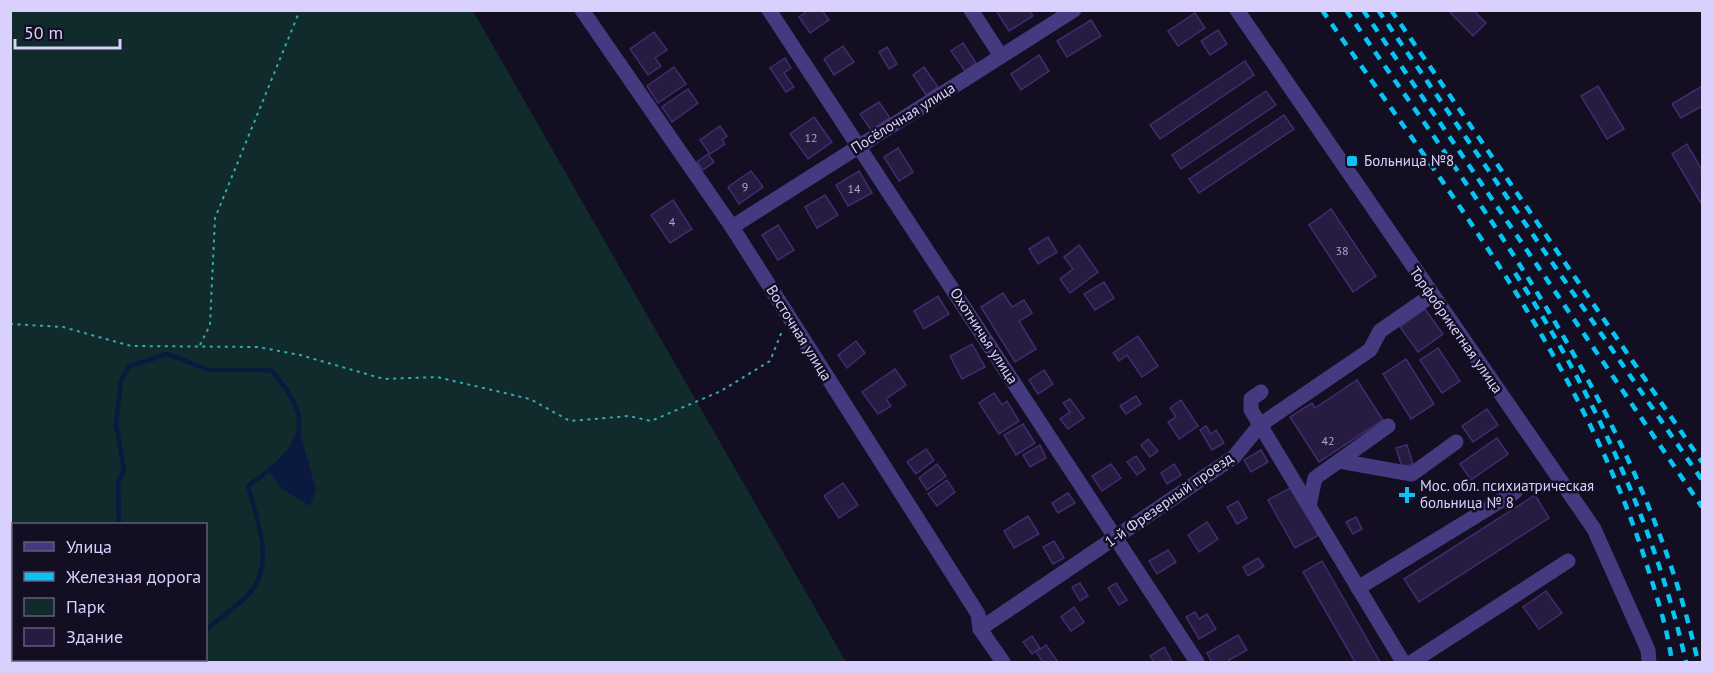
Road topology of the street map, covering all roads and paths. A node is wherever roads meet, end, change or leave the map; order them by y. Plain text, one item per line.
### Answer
1 (300, 10) edge
2 (582, 10) edge
3 (769, 10) edge
4 (971, 10) edge
5 (1074, 10) edge
6 (1237, 10) edge
7 (1001, 56) junction
8 (859, 145) junction
9 (732, 227) junction
10 (1432, 295) junction
11 (788, 315) junction
12 (10, 324) edge
13 (200, 345) junction
14 (1261, 392) dead end
15 (1260, 425) junction
16 (1389, 426) dead end
17 (1456, 442) dead end
18 (1339, 461) junction
19 (1515, 492) dead end
20 (1309, 506) junction
21 (1115, 537) junction
22 (1568, 561) dead end
23 (1358, 588) junction
24 (980, 629) junction
25 (1003, 663) edge
26 (1197, 663) edge
27 (1403, 663) edge
28 (1412, 663) edge
29 (1649, 663) edge

1 - 13 path
2 - 9 street, Восточная улица
3 - 8 street, Охотничья улица
4 - 7 street
5 - 7 street, Посёлочная улица
6 - 10 street, Торфобрикетная улица
7 - 8 street, Посёлочная улица
8 - 9 street, Посёлочная улица
8 - 21 street, Охотничья улица
9 - 11 street, Восточная улица
10 - 15 street, 1-й Фрезерный проезд
10 - 29 street, Торфобрикетная улица
11 - 13 path
11 - 24 street, Восточная улица
12 - 13 path
14 - 15 street
15 - 20 street
15 - 21 street, 1-й Фрезерный проезд
16 - 18 street
17 - 18 street
18 - 20 street
19 - 23 street
20 - 23 street
21 - 24 street, 1-й Фрезерный проезд
21 - 26 street, Охотничья улица
22 - 28 street
23 - 27 street
24 - 25 street, Восточная улица

